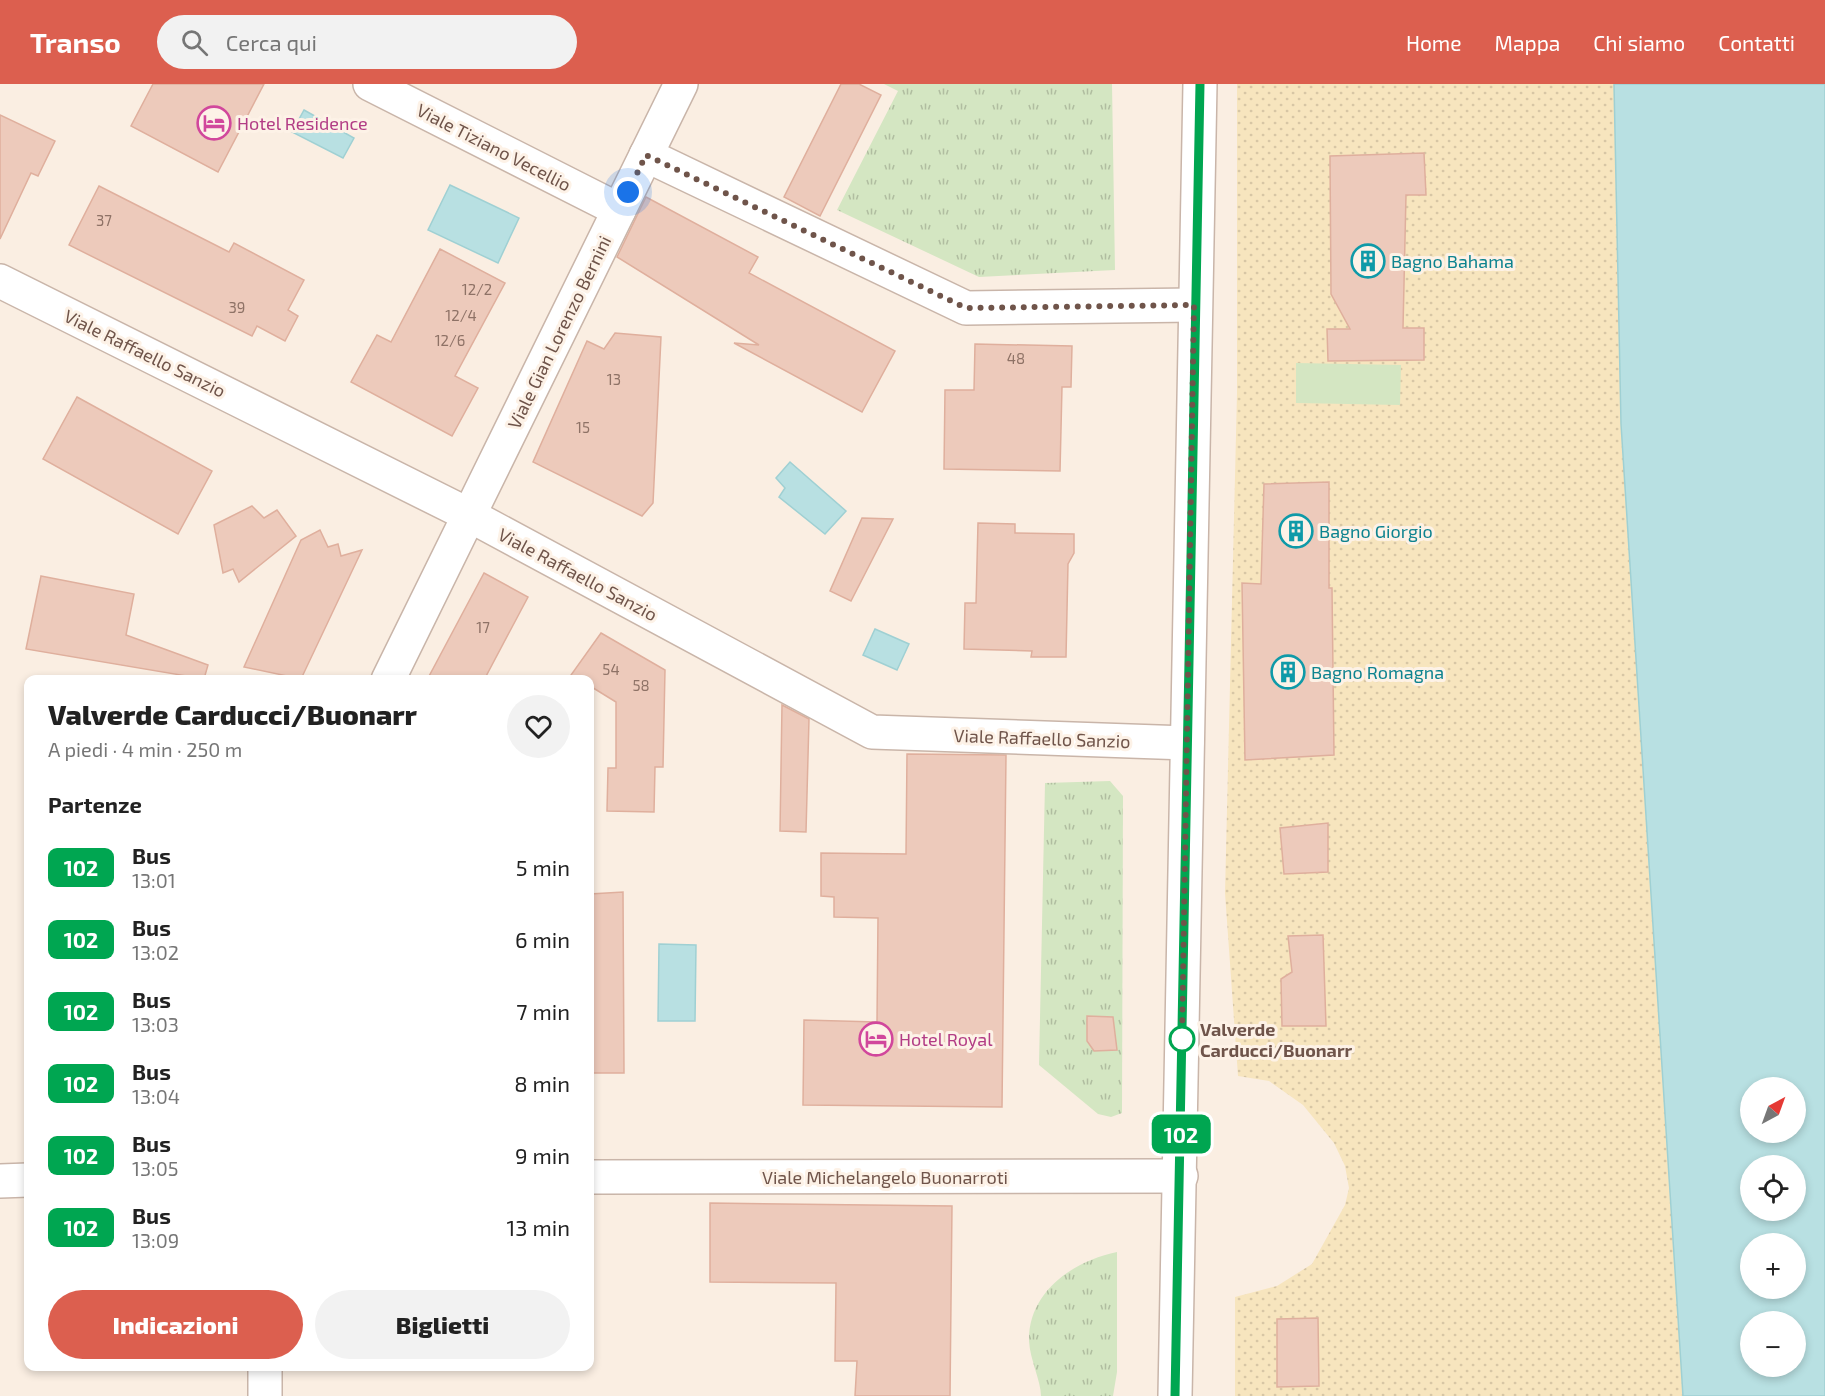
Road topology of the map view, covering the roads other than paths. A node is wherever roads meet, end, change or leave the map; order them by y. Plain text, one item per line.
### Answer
1 (370, 84) edge
2 (681, 84) edge
3 (1200, 84) edge
4 (646, 155) junction
5 (619, 210) junction
6 (0, 281) edge
7 (1194, 305) junction
8 (469, 515) junction
9 (390, 675) edge
10 (1186, 743) junction
11 (1181, 1176) junction
12 (594, 1177) edge
13 (24, 1180) edge
14 (0, 1181) edge
15 (265, 1371) edge
16 (265, 1396) edge
17 (1175, 1396) edge

1 - 5 street, Viale Tiziano Vecellio
2 - 4 street, Viale Gian Lorenzo Bernini
3 - 7 street
4 - 5 street, Viale Gian Lorenzo Bernini
4 - 7 street
5 - 8 street, Viale Gian Lorenzo Bernini
6 - 8 street, Viale Raffaello Sanzio
7 - 10 street
8 - 9 street, Viale Gian Lorenzo Bernini
8 - 10 street, Viale Raffaello Sanzio
10 - 11 street
11 - 12 street, Viale Michelangelo Buonarroti
11 - 17 street
13 - 14 street
15 - 16 street

